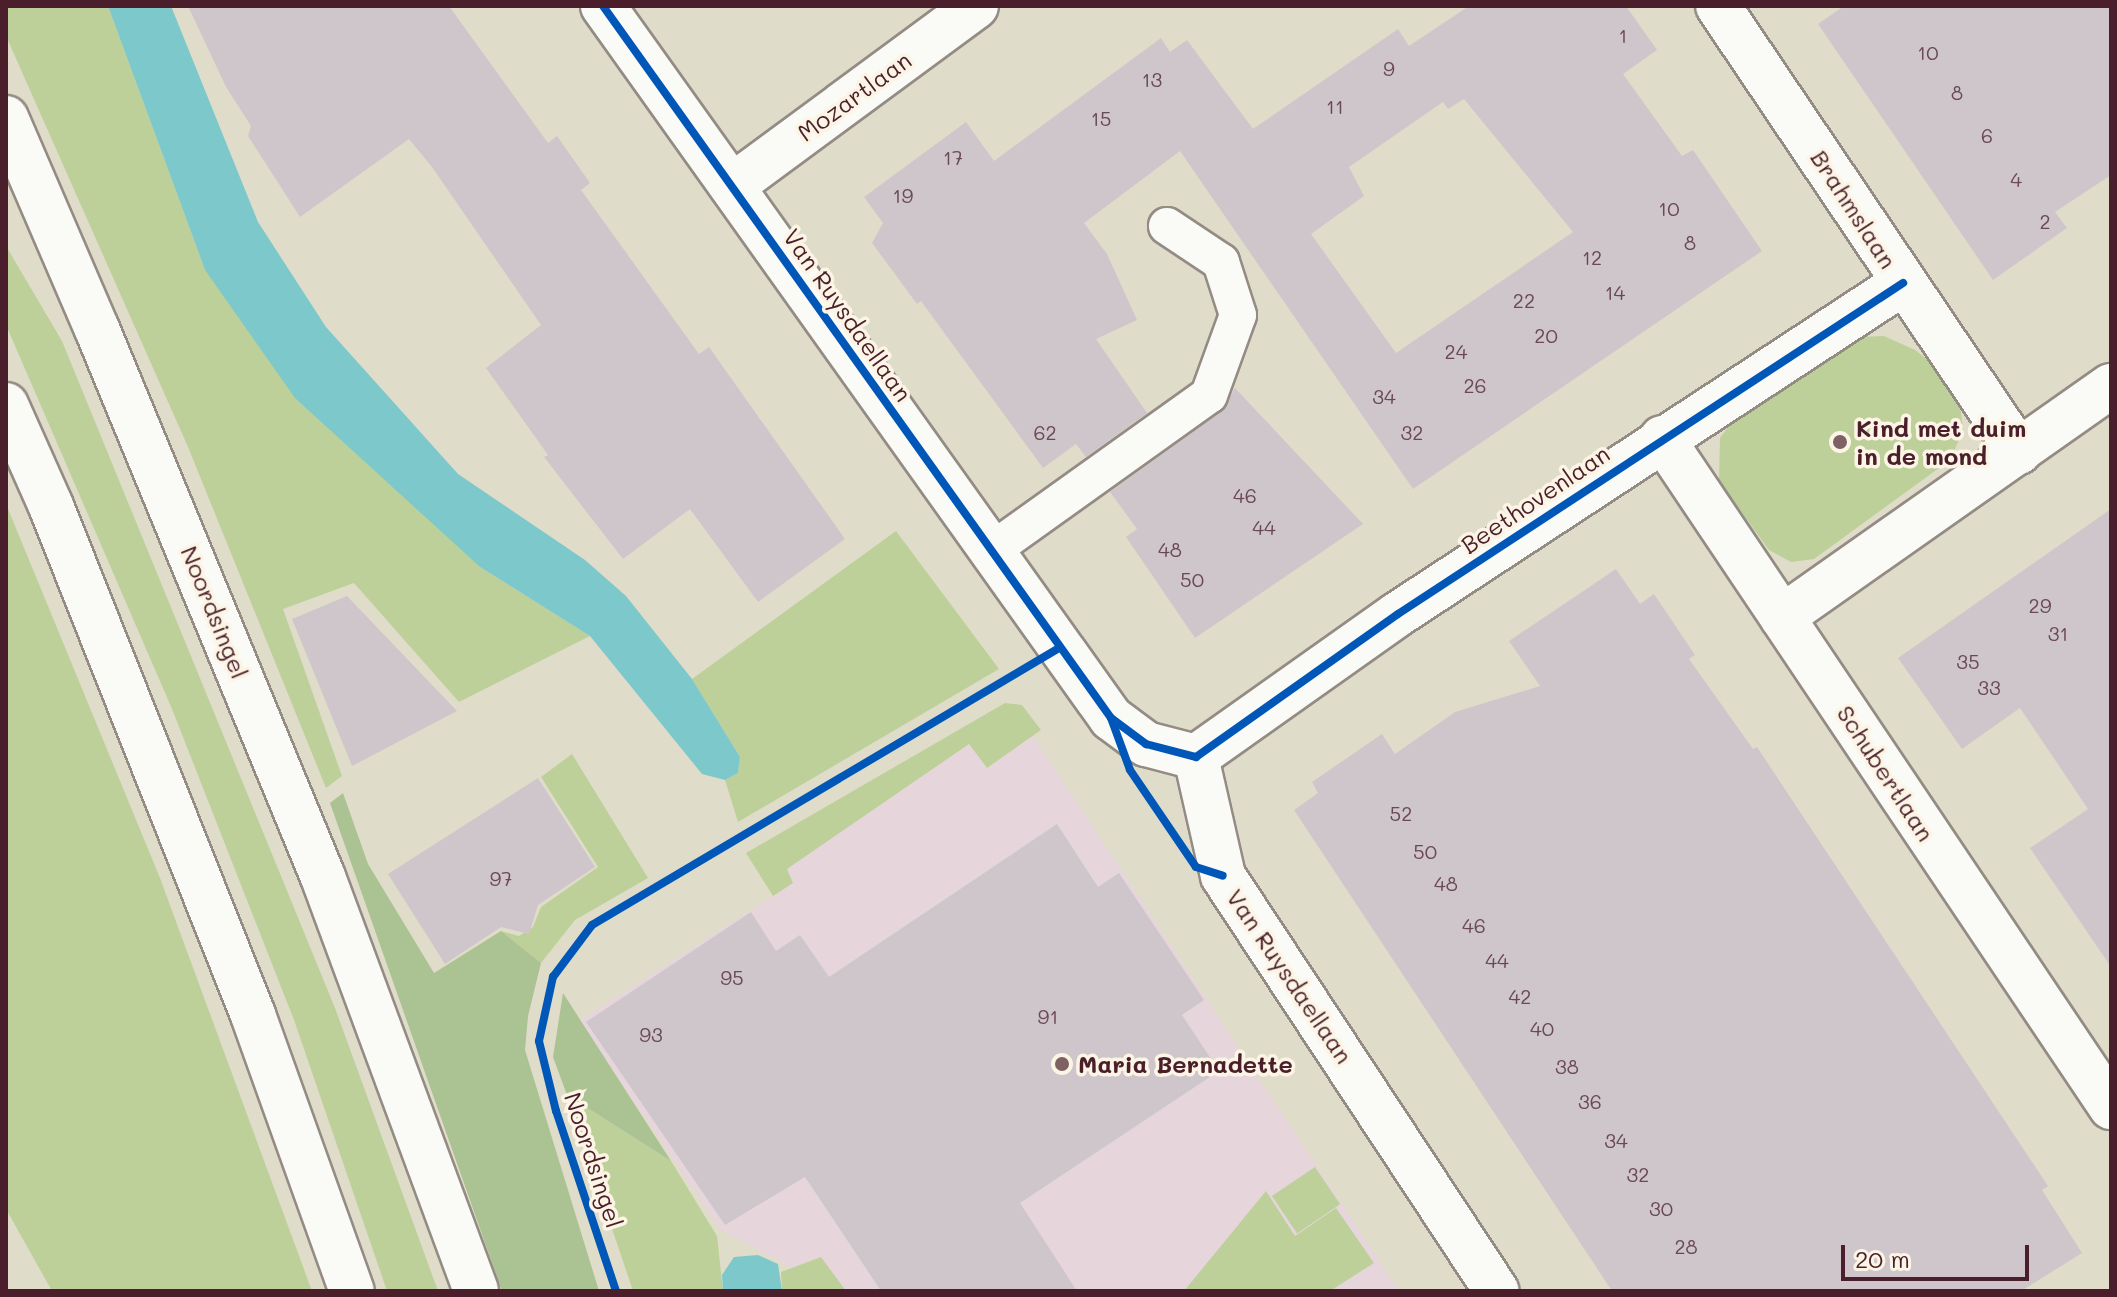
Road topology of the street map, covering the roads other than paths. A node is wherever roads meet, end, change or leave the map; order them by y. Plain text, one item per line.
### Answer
1 (603, 6) edge
2 (976, 6) edge
3 (1718, 6) edge
4 (6, 118) edge
5 (732, 186) junction
6 (1167, 226) dead end
7 (1903, 283) junction
8 (2111, 386) edge
9 (6, 405) edge
10 (1662, 438) junction
11 (2019, 452) junction
12 (991, 551) junction
13 (1782, 617) junction
14 (1196, 757) junction
15 (2111, 1107) edge
16 (352, 1291) edge
17 (476, 1291) edge
18 (1497, 1291) edge

1 - 5 street, Van Ruysdaellaan
2 - 5 street, Mozartlaan
3 - 7 street, Brahmslaan
4 - 17 street, Noordsingel
5 - 12 street, Van Ruysdaellaan
6 - 12 lane
7 - 10 street, Beethovenlaan
7 - 11 street, Brahmslaan
8 - 11 street
9 - 16 street
10 - 13 street, Schubertlaan
10 - 14 street, Beethovenlaan
11 - 13 street
12 - 14 street, Van Ruysdaellaan
13 - 15 street, Schubertlaan
14 - 18 street, Van Ruysdaellaan

